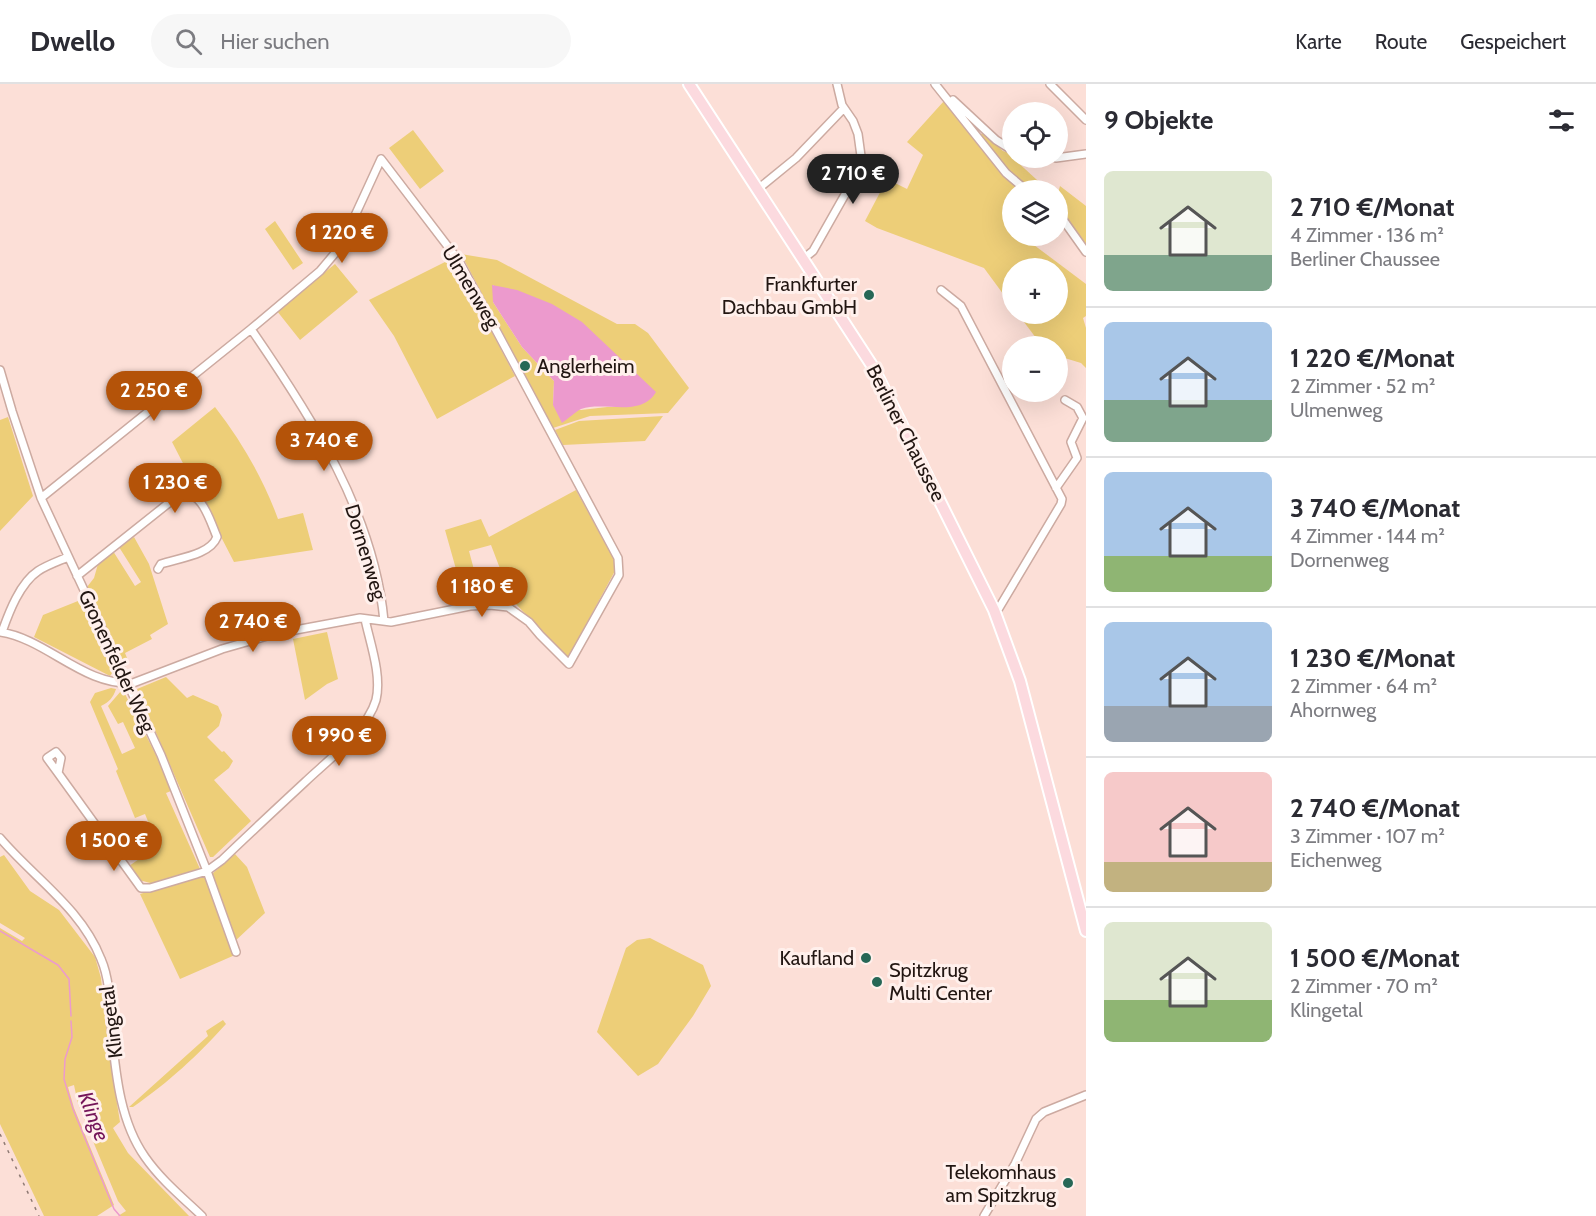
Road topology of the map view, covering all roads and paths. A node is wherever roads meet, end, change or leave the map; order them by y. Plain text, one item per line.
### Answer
1 (689, 84) edge
2 (837, 84) edge
3 (1050, 84) edge
4 (937, 86) edge
5 (844, 108) junction
6 (1086, 120) edge
7 (1002, 144) edge
8 (1086, 154) edge
9 (1068, 156) edge
10 (1014, 180) edge
11 (758, 189) junction
12 (1068, 227) edge
13 (1086, 252) edge
14 (803, 259) junction
15 (941, 290) dead end
16 (251, 329) junction
17 (0, 370) edge
18 (1068, 402) edge
19 (1056, 488) junction
20 (41, 498) junction
21 (68, 557) junction
22 (158, 569) dead end
23 (77, 576) junction
24 (997, 611) junction
25 (365, 619) junction
26 (384, 621) junction
27 (1, 632) edge
28 (126, 683) junction
29 (58, 773) dead end
30 (0, 837) edge
31 (207, 871) junction
32 (1086, 913) edge
33 (1086, 931) edge
34 (236, 952) dead end
35 (1086, 1095) edge
36 (202, 1216) edge
37 (984, 1216) edge

1 - 11 main road, Berliner Chaussee
2 - 5 street
3 - 6 street
4 - 7 street
4 - 10 street
5 - 11 street
5 - 14 street
8 - 9 street
11 - 14 main road, Berliner Chaussee
12 - 13 street
14 - 24 main road, Berliner Chaussee
15 - 19 street
16 - 20 street, Ulmenweg
16 - 26 street, Dornenweg
16 - 26 street, Ulmenweg
17 - 20 street, Gronenfelder Weg
18 - 19 street
19 - 24 street
20 - 21 street, Gronenfelder Weg
21 - 23 street, Gronenfelder Weg
21 - 27 street
22 - 23 street
23 - 28 street, Gronenfelder Weg
24 - 32 main road, Berliner Chaussee
24 - 33 main road, Berliner Chaussee
25 - 26 street
25 - 28 street
25 - 31 street
27 - 28 street
28 - 31 street, Gronenfelder Weg
29 - 31 street
30 - 36 street, Klingetal
31 - 34 street, Gronenfelder Weg
35 - 37 street

